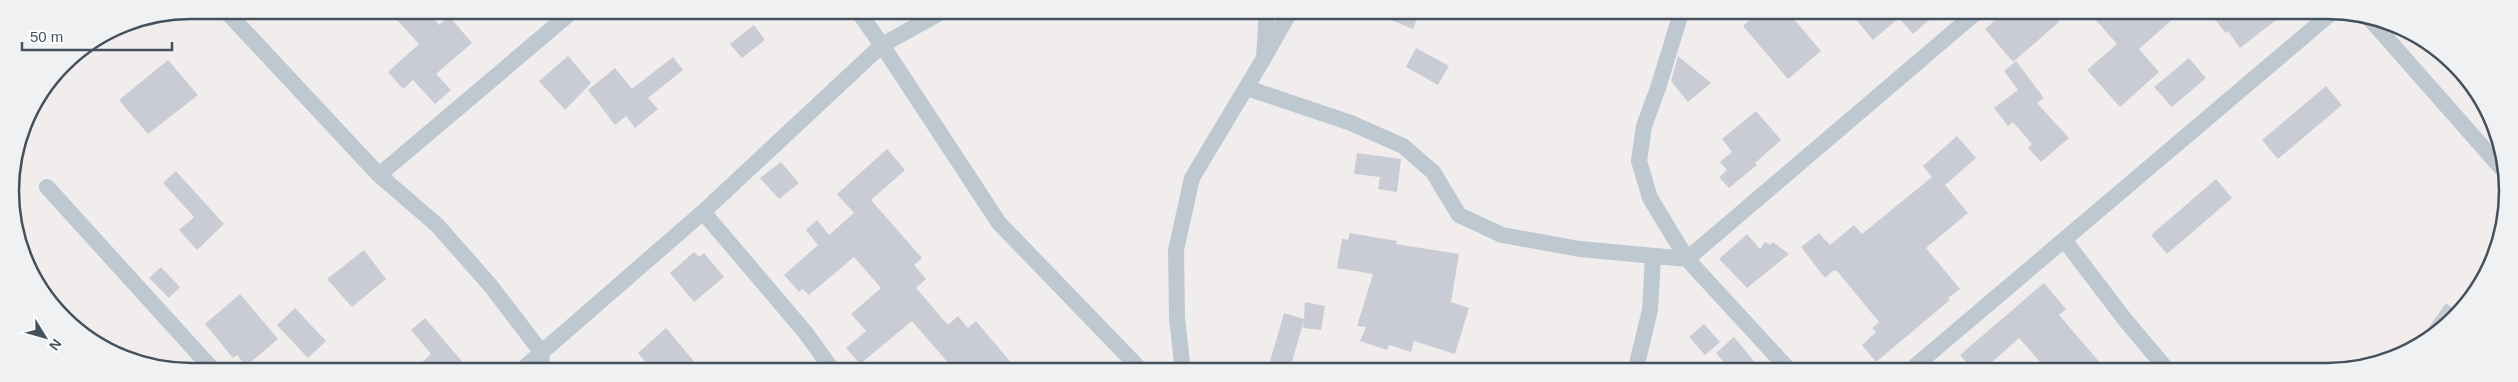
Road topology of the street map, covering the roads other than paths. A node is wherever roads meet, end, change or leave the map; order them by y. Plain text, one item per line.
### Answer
1 (233, 19) edge
2 (563, 19) edge
3 (863, 19) edge
4 (930, 19) edge
5 (1266, 19) edge
6 (1286, 19) edge
7 (1679, 19) edge
8 (1968, 19) edge
9 (2324, 19) edge
10 (2376, 26) edge
11 (882, 45) junction
12 (1264, 58) junction
13 (1247, 88) junction
14 (2497, 163) edge
15 (379, 175) junction
16 (47, 188) dead end
17 (703, 212) junction
18 (2065, 241) junction
19 (1653, 256) junction
20 (1687, 259) junction
21 (542, 353) junction
22 (207, 363) edge
23 (530, 363) edge
24 (541, 363) edge
25 (828, 363) edge
26 (1133, 363) edge
27 (1182, 363) edge
28 (1637, 363) edge
29 (1783, 363) edge
30 (1919, 363) edge
31 (2161, 363) edge

1 - 15 street
2 - 15 street
3 - 11 street
4 - 11 street
5 - 12 street
6 - 12 street
7 - 20 street
8 - 20 street
9 - 18 street
10 - 14 street
11 - 17 street
11 - 26 street
12 - 13 street
13 - 19 street
13 - 27 street
15 - 21 street
16 - 22 street
17 - 21 street
17 - 25 street
18 - 30 street
18 - 31 street
19 - 20 street
19 - 28 street
20 - 29 street
21 - 23 street
21 - 24 street

